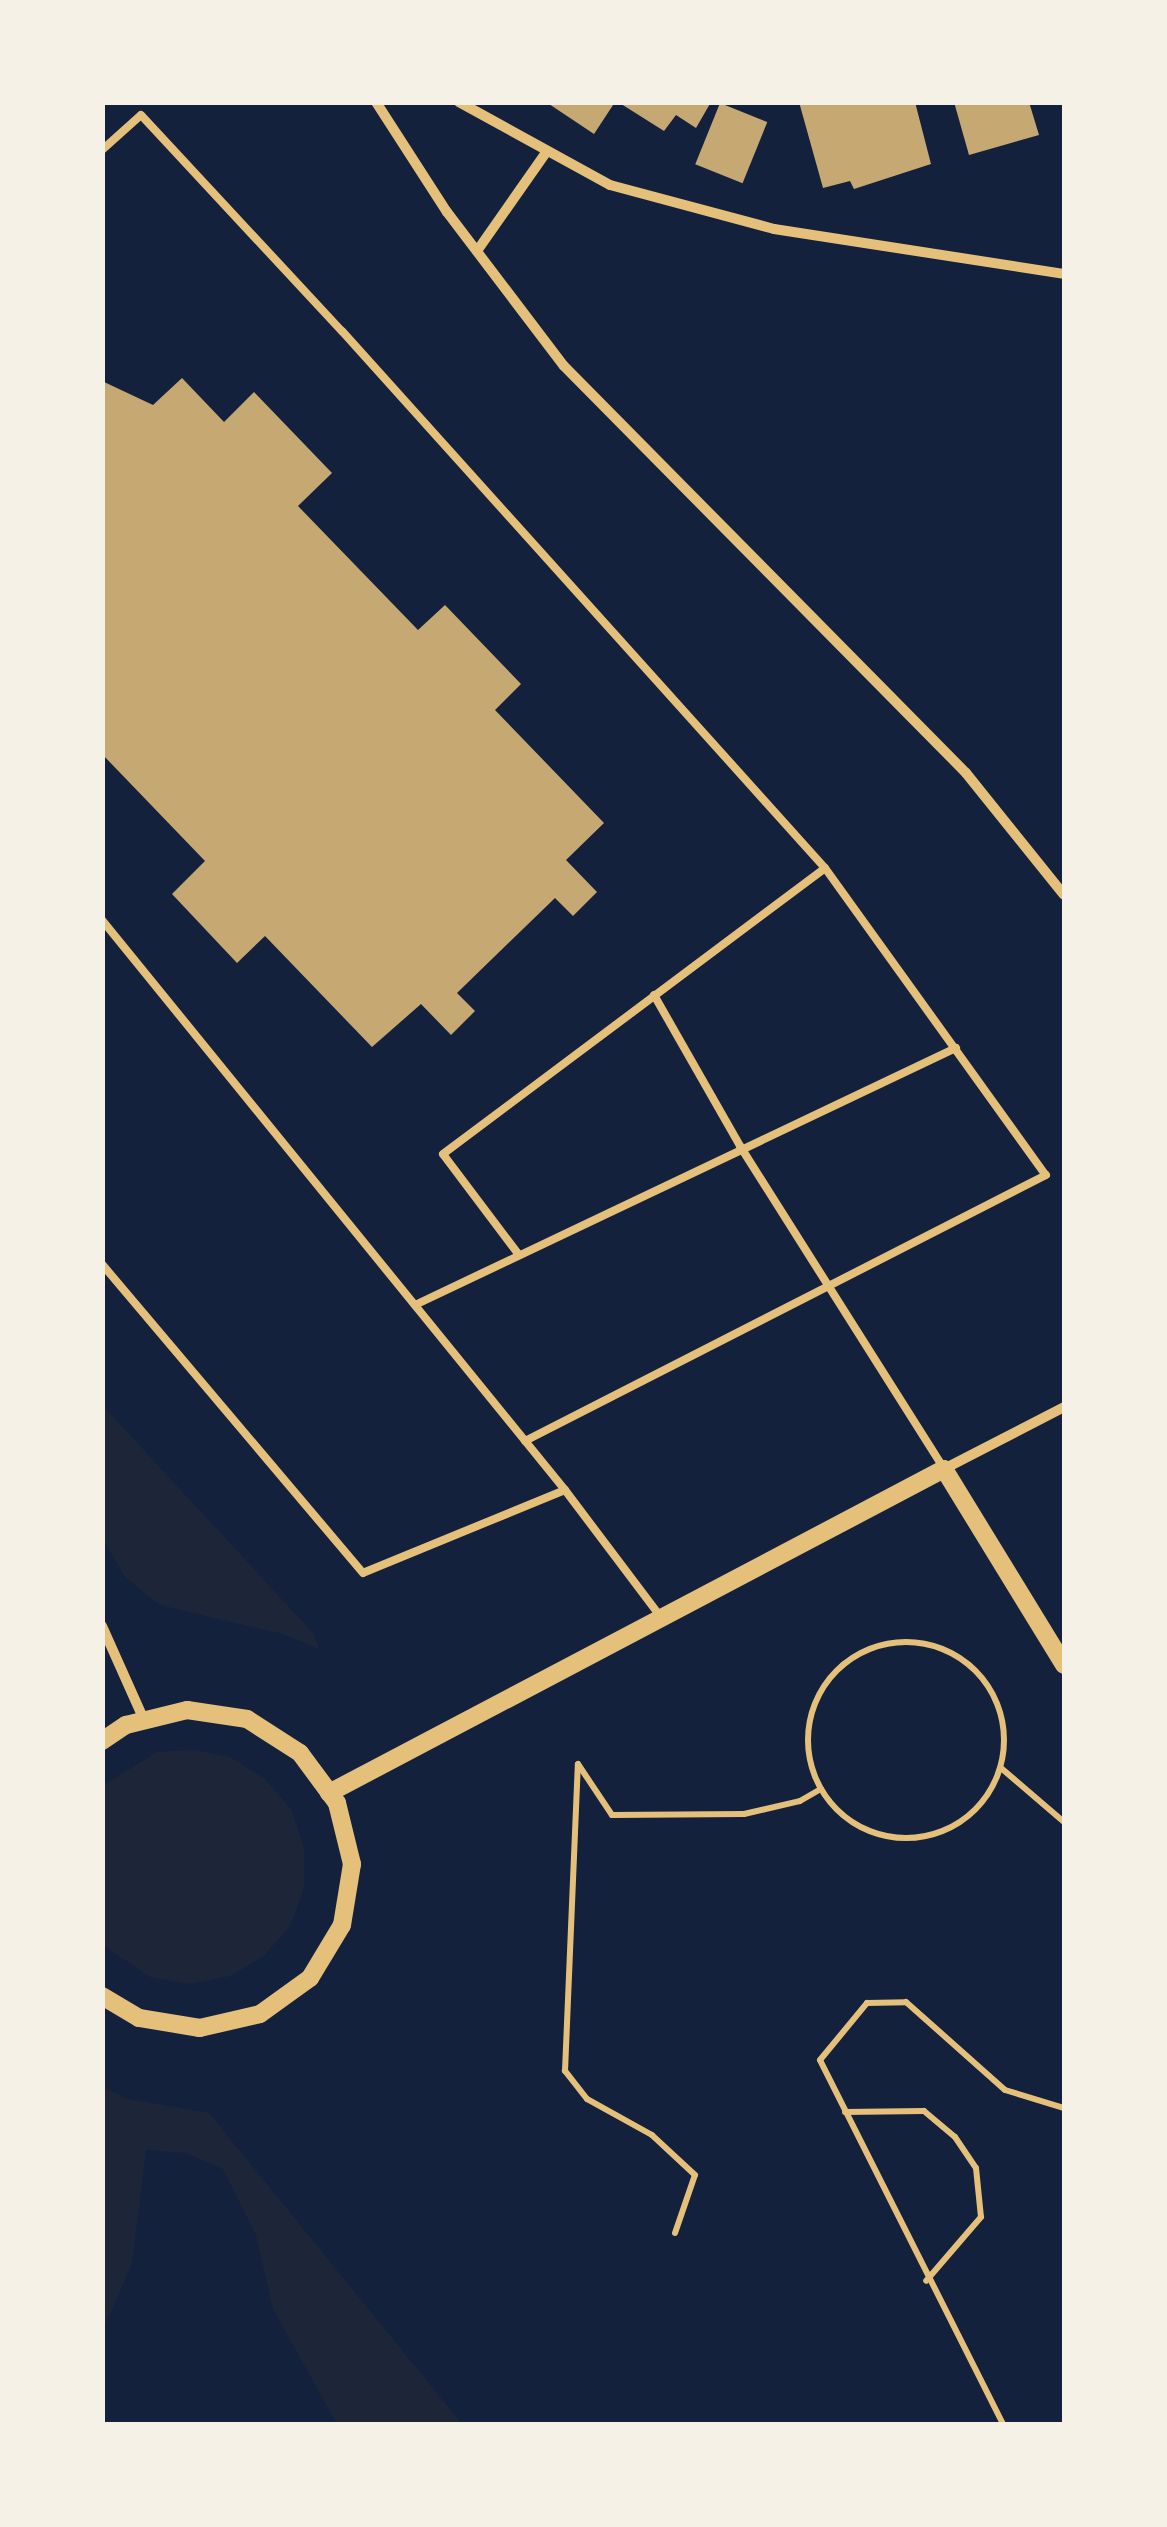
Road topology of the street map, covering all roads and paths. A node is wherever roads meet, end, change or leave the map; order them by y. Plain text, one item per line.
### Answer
1 (376, 102) edge
2 (459, 102) edge
3 (102, 150) edge
4 (546, 151) junction
5 (477, 251) junction
6 (1064, 274) edge
7 (825, 868) junction
8 (1064, 896) edge
9 (102, 920) edge
10 (654, 995) junction
11 (956, 1048) junction
12 (740, 1146) junction
13 (519, 1255) junction
14 (102, 1264) edge
15 (831, 1288) junction
16 (415, 1304) junction
17 (1064, 1407) edge
18 (525, 1441) junction
19 (944, 1469) junction
20 (565, 1490) junction
21 (660, 1616) junction
22 (102, 1626) edge
23 (1064, 1665) edge
24 (144, 1720) junction
25 (102, 1741) edge
26 (1001, 1768) junction
27 (821, 1789) junction
28 (330, 1793) junction
29 (1064, 1822) edge
30 (102, 1996) edge
31 (1064, 2108) edge
32 (845, 2112) junction
33 (675, 2234) dead end
34 (926, 2282) junction
35 (1003, 2424) edge

1 - 5 street
2 - 4 street
3 - 7 lane
4 - 5 street
4 - 6 street
5 - 8 street
7 - 10 lane
7 - 11 lane
9 - 16 lane
10 - 12 lane
10 - 13 lane
11 - 12 lane
11 - 15 lane
12 - 13 lane
12 - 15 lane
13 - 16 lane
14 - 20 lane
15 - 18 lane
15 - 19 lane
16 - 18 lane
17 - 19 street
18 - 20 lane
19 - 21 street
19 - 23 street
20 - 21 lane
21 - 28 street
22 - 24 street
24 - 25 street
24 - 28 street
26 - 27 path
26 - 27 path
26 - 29 path
27 - 33 path
28 - 30 street
31 - 32 path
32 - 34 path
32 - 34 path
34 - 35 path

